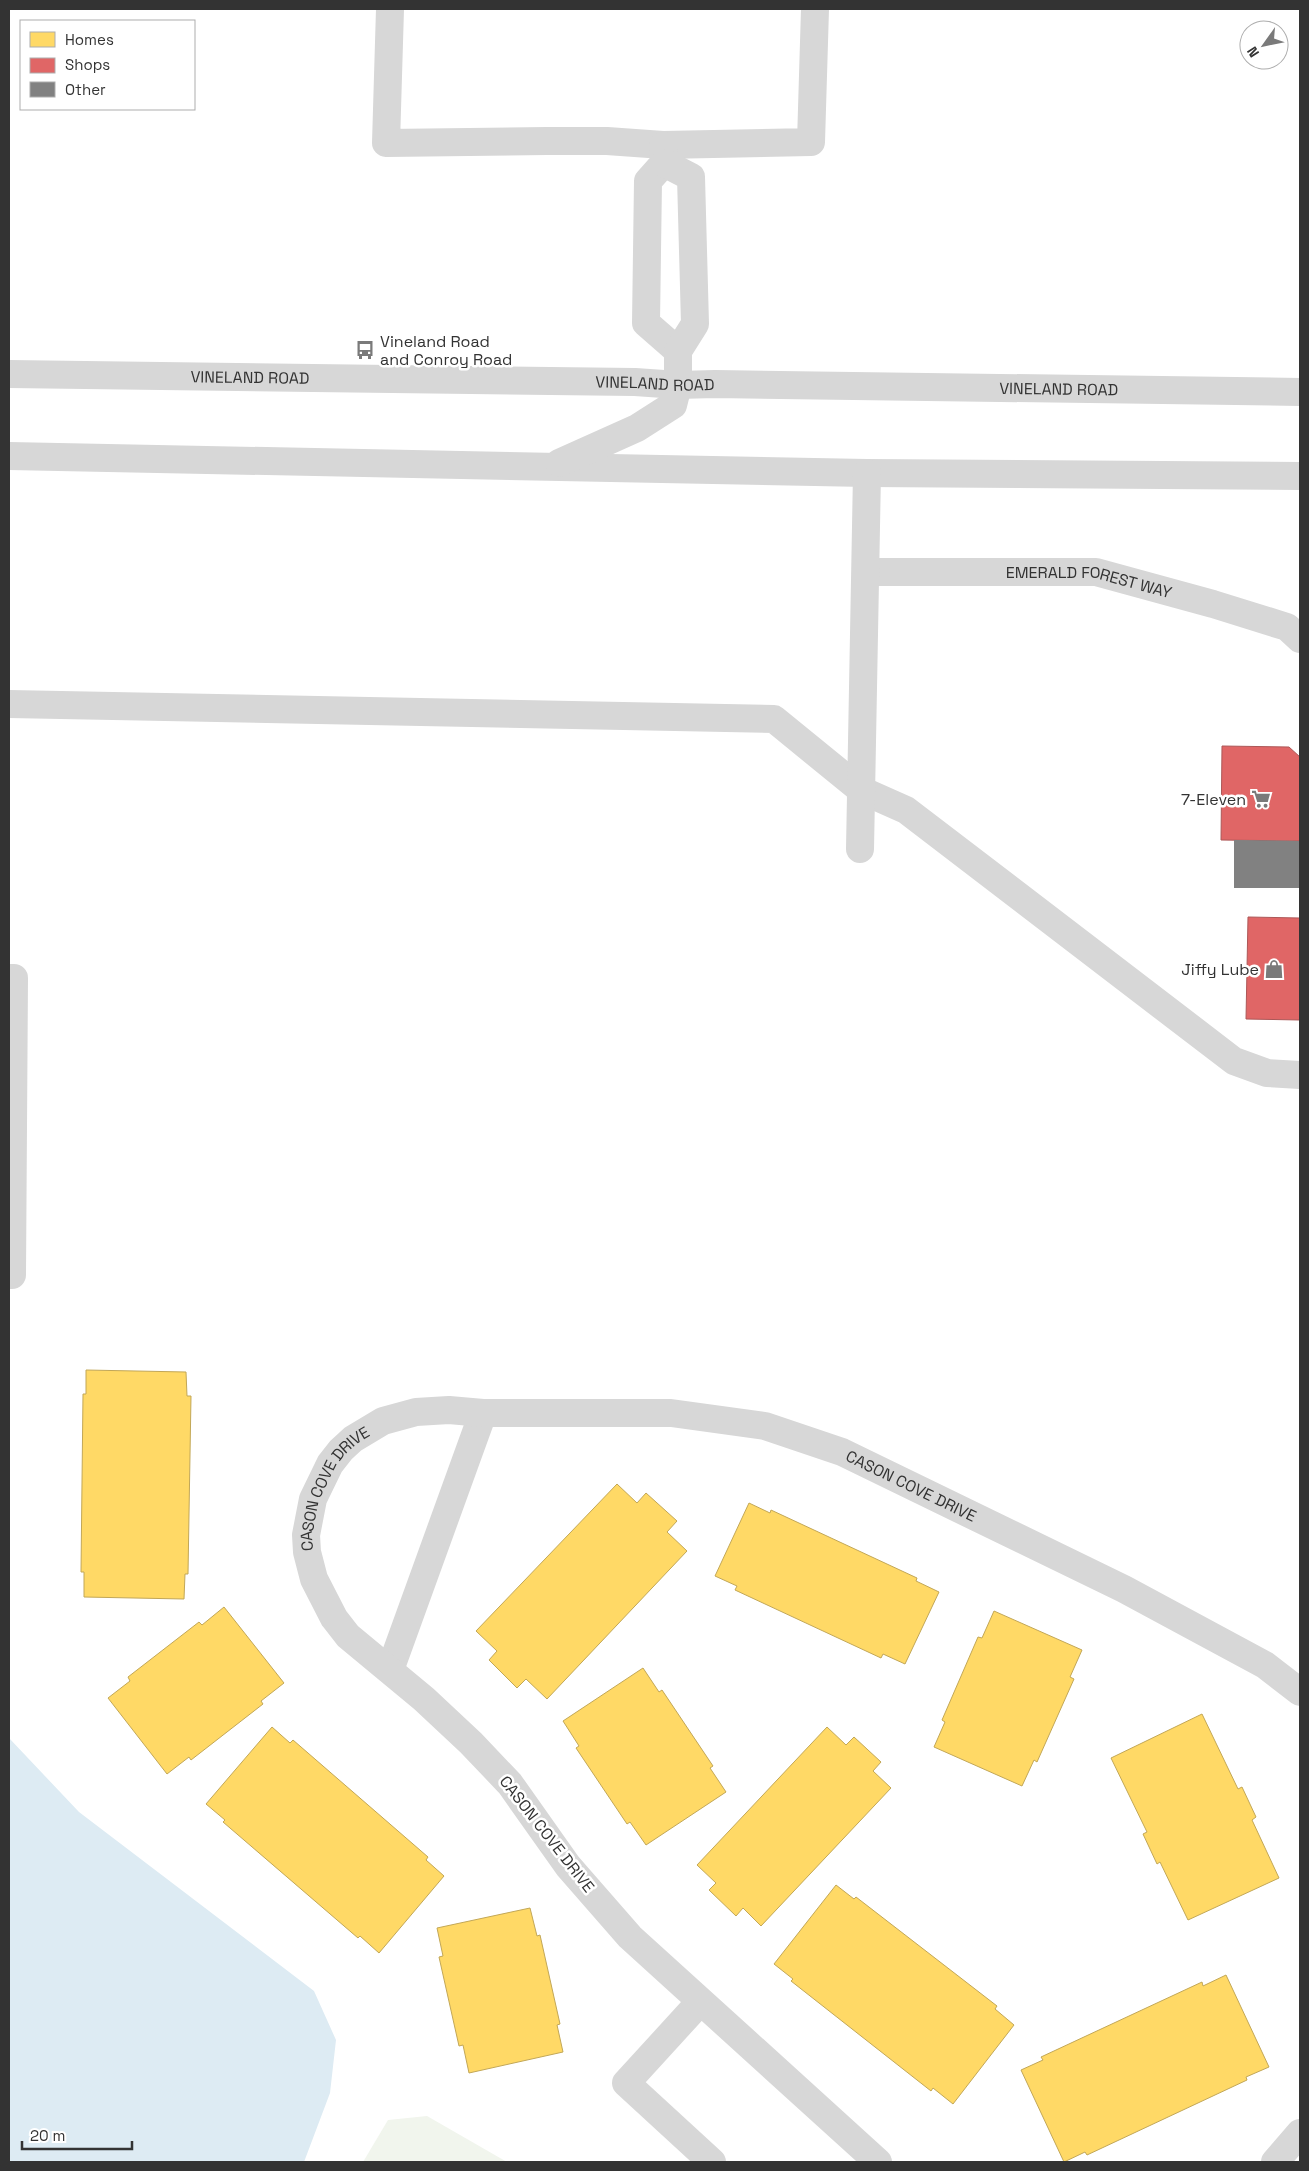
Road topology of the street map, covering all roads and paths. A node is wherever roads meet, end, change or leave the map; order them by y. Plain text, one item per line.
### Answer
1 (390, 9) edge
2 (815, 9) edge
3 (664, 154) junction
4 (678, 351) junction
5 (9, 374) edge
6 (678, 386) junction
7 (1300, 392) edge
8 (9, 456) edge
9 (551, 467) junction
10 (867, 473) junction
11 (1300, 476) edge
12 (866, 572) junction
13 (1300, 639) edge
14 (9, 704) edge
15 (861, 790) junction
16 (860, 849) dead end
17 (9, 978) edge
18 (1300, 1075) edge
19 (9, 1275) edge
20 (483, 1413) junction
21 (390, 1670) junction
22 (1300, 1692) edge
23 (700, 2002) junction
24 (1300, 2133) edge
25 (712, 2162) edge
26 (878, 2162) edge
27 (1275, 2162) edge

1 - 3 street
2 - 3 street
3 - 4 street
3 - 4 street
4 - 6 street
5 - 6 street, VINELAND ROAD
6 - 7 street, VINELAND ROAD
6 - 9 street
8 - 9 street
9 - 10 street
10 - 11 street
10 - 12 street
12 - 13 street, EMERALD FOREST WAY
12 - 15 street
14 - 15 street
15 - 16 street
15 - 18 street
17 - 19 street
20 - 21 street
20 - 21 street, CASON COVE DRIVE
20 - 22 street, CASON COVE DRIVE
21 - 23 street, CASON COVE DRIVE
23 - 25 street
23 - 26 street, CASON COVE DRIVE
24 - 27 street

